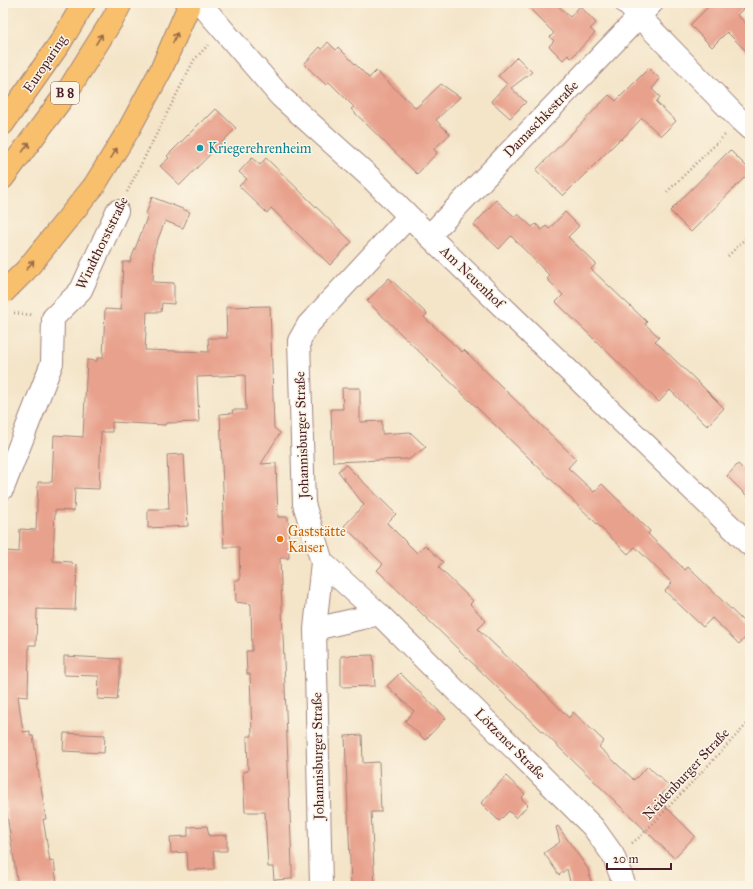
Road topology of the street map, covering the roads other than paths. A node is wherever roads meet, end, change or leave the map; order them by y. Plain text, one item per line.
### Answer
1 (84, 3) edge
2 (121, 3) edge
3 (190, 3) edge
4 (200, 3) edge
5 (639, 7) edge
6 (3, 124) edge
7 (745, 125) edge
8 (3, 178) edge
9 (117, 211) road end
10 (409, 216) junction
11 (429, 236) junction
12 (7, 300) edge
13 (3, 488) edge
14 (750, 545) edge
15 (322, 562) junction
16 (379, 614) junction
17 (315, 629) junction
18 (321, 886) edge
19 (625, 886) edge

1 - 6 highway, Europaring / B 8
8 -> 2 highway, B 8
12 -> 3 highway, bridge
4 - 10 street, Am Neuenhof
5 - 7 street
5 - 11 street, Damaschkestraße
9 - 13 street, Windthorststraße
10 - 11 street, Am Neuenhof
10 - 15 street, Johannisburger Straße
11 - 14 street, Am Neuenhof
15 - 16 street, Lötzener Straße
15 - 17 street, Johannisburger Straße
16 - 17 street
16 - 19 street, Lötzener Straße
17 - 18 street, Johannisburger Straße

